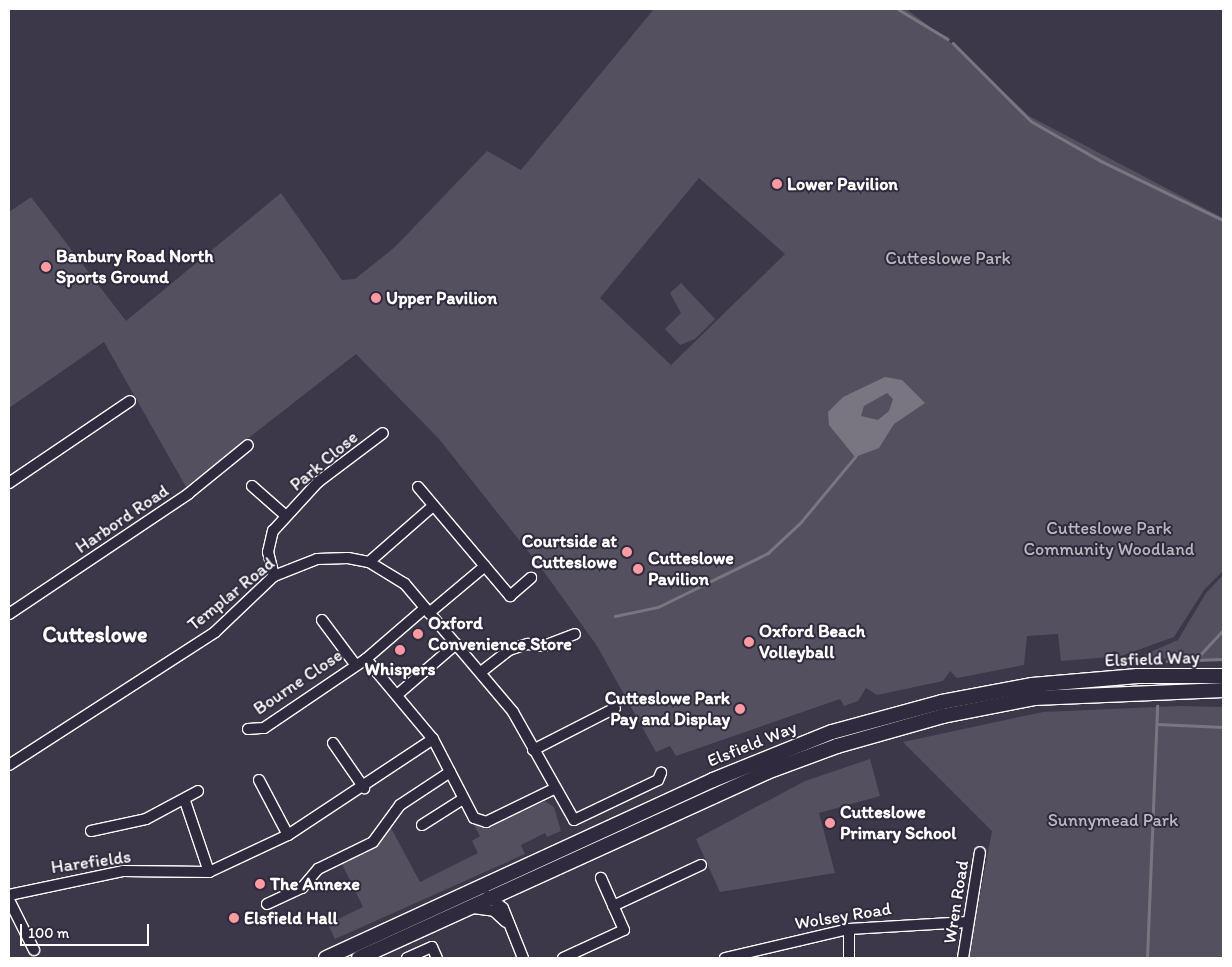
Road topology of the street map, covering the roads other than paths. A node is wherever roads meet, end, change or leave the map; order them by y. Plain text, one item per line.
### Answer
1 (130, 400) dead end
2 (382, 433) dead end
3 (248, 446) dead end
4 (9, 483) edge
5 (252, 486) dead end
6 (418, 487) dead end
7 (433, 506) junction
8 (286, 516) junction
9 (369, 562) junction
10 (485, 566) junction
11 (274, 576) junction
12 (532, 578) dead end
13 (427, 611) junction
14 (9, 614) edge
15 (322, 620) dead end
16 (575, 634) dead end
17 (456, 644) junction
18 (366, 659) junction
19 (354, 663) junction
20 (481, 672) junction
21 (1223, 676) edge
22 (1223, 690) edge
23 (397, 695) junction
24 (615, 708) dead end
25 (248, 729) dead end
26 (433, 738) junction
27 (333, 744) dead end
28 (533, 750) junction
29 (9, 765) edge
30 (450, 772) junction
31 (661, 772) dead end
32 (259, 780) dead end
33 (364, 788) junction
34 (554, 790) junction
35 (198, 791) dead end
36 (463, 799) junction
37 (185, 802) junction
38 (422, 825) dead end
39 (92, 831) dead end
40 (288, 836) junction
41 (980, 852) dead end
42 (702, 865) dead end
43 (209, 872) junction
44 (601, 878) dead end
45 (475, 891) junction
46 (9, 895) edge
47 (492, 898) junction
48 (9, 900) edge
49 (267, 904) dead end
50 (614, 906) junction
51 (470, 908) junction
52 (968, 922) junction
53 (506, 923) junction
54 (849, 929) junction
55 (34, 950) dead end
56 (744, 955) edge
57 (326, 958) edge
58 (359, 958) edge
59 (407, 958) edge
60 (437, 958) edge
61 (523, 958) edge
62 (563, 958) edge
63 (725, 958) edge
64 (849, 958) edge
65 (964, 958) edge

1 - 4 street
2 - 8 street, Park Close
3 - 14 street, Harbord Road
5 - 8 street, Park Close
6 - 7 street
7 - 9 street
7 - 10 street
8 - 11 street, Park Close
9 - 11 street, Templar Road
9 - 13 street, Templar Road
10 - 12 street
10 - 13 street
11 - 29 street, Templar Road
13 - 17 street, Templar Road
13 - 18 street
15 - 19 street
16 - 20 street
17 - 20 street, Templar Road
17 - 23 street
18 - 19 street, Bourne Close
18 - 23 street
19 - 25 street, Bourne Close
20 - 28 street, Templar Road
21 - 45 highway, Elsfield Way
22 - 47 highway, Elsfield Way
23 - 26 street
24 - 28 street
26 - 30 street
26 - 33 street, Harefields
27 - 33 street
28 - 34 street, Templar Road
30 - 36 street
30 - 49 street
31 - 34 street, Templar Road
32 - 40 street
33 - 40 street, Harefields
34 - 36 street
35 - 37 street
36 - 38 street
37 - 39 street
37 - 43 street
40 - 43 street, Harefields
41 - 52 street, Wren Road
42 - 50 street
43 - 46 street, Harefields
44 - 50 street
45 - 47 street
45 - 57 highway, Elsfield Way
47 - 51 highway, Elsfield Way
47 - 53 street
48 - 55 street
50 - 62 street
51 - 53 street
51 - 58 highway, Elsfield Way
52 - 54 street, Wolsey Road
52 - 65 street, Wren Road
53 - 61 street
54 - 56 street, Wolsey Road
54 - 64 street
56 - 63 street, Wolsey Road
59 - 60 street

